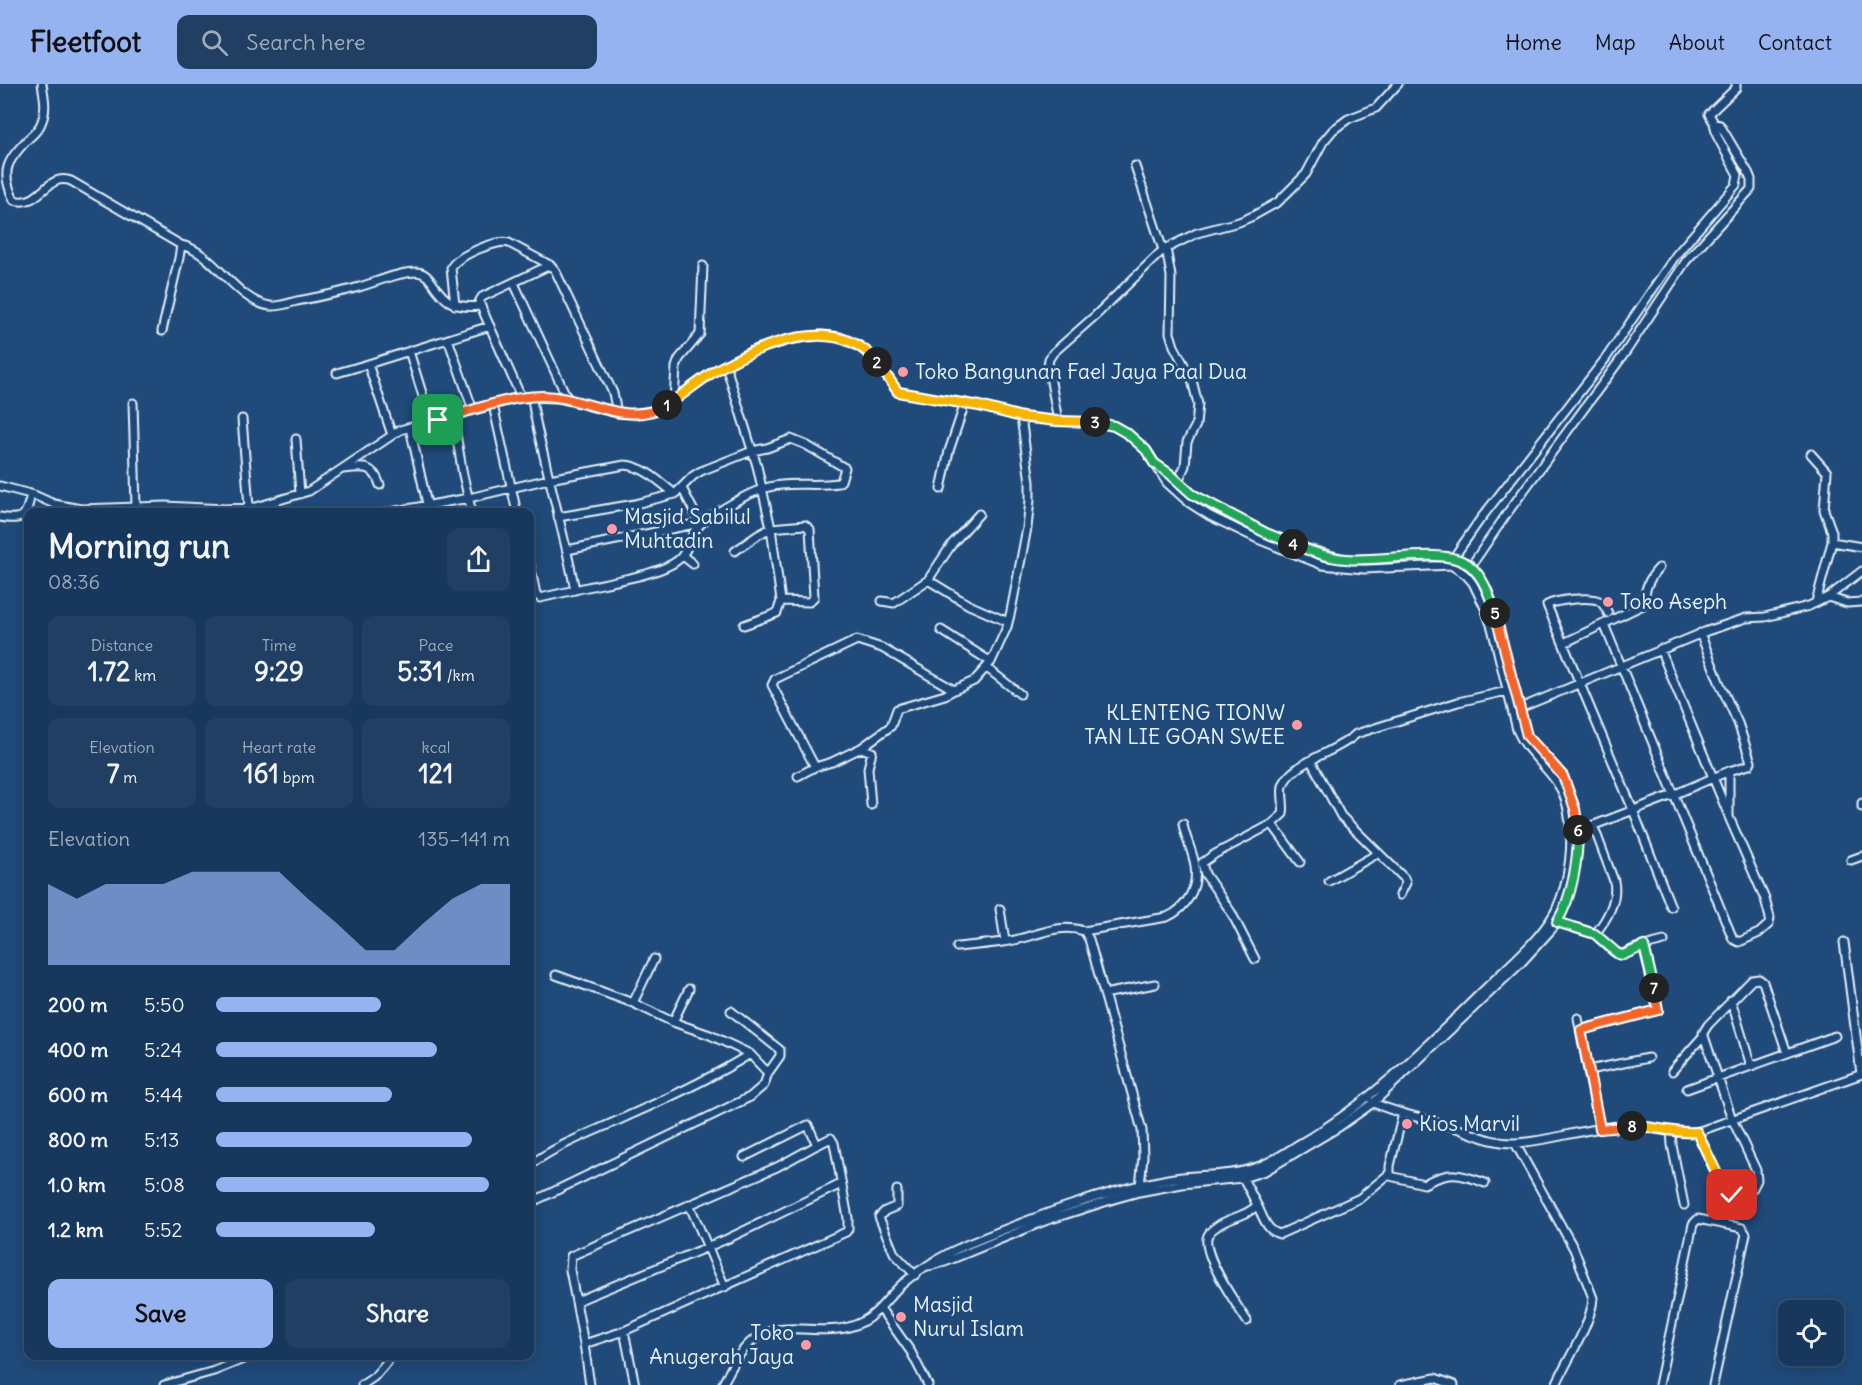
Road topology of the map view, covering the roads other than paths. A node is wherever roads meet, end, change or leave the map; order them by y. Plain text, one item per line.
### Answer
1 (42, 84) edge
2 (1398, 84) edge
3 (1737, 84) edge
4 (1714, 123) junction
5 (1135, 166) dead end
6 (181, 244) junction
7 (1164, 249) junction
8 (1676, 255) junction
9 (1686, 261) junction
10 (550, 265) junction
11 (703, 266) dead end
12 (514, 283) junction
13 (455, 305) junction
14 (480, 306) junction
15 (489, 326) junction
16 (162, 331) dead end
17 (448, 339) junction
18 (409, 351) junction
19 (368, 364) junction
20 (726, 366) junction
21 (337, 373) dead end
22 (521, 397) junction
23 (532, 397) junction
24 (568, 399) junction
25 (674, 400) junction
26 (133, 403) dead end
27 (964, 403) junction
28 (493, 405) junction
29 (473, 410) junction
30 (617, 413) junction
31 (453, 416) junction
32 (1022, 417) junction
33 (242, 419) dead end
34 (1058, 421) junction
35 (431, 422) junction
36 (410, 428) junction
37 (392, 435) junction
38 (296, 440) dead end
39 (752, 451) junction
40 (1811, 454) dead end
41 (1154, 463) junction
42 (343, 468) junction
43 (549, 479) junction
44 (1178, 481) junction
45 (380, 484) dead end
46 (0, 486) edge
47 (511, 488) junction
48 (682, 488) junction
49 (762, 488) junction
50 (941, 489) dead end
51 (31, 494) junction
52 (300, 494) junction
53 (675, 494) junction
54 (469, 498) junction
55 (427, 504) junction
56 (136, 507) junction
57 (28, 508) edge
58 (76, 508) edge
59 (108, 508) edge
60 (140, 508) edge
61 (254, 508) edge
62 (257, 508) edge
63 (408, 508) edge
64 (471, 508) edge
65 (517, 508) edge
66 (979, 513) dead end
67 (24, 516) edge
68 (0, 517) edge
69 (558, 517) junction
70 (1237, 518) junction
71 (700, 523) junction
72 (1233, 527) junction
73 (771, 528) junction
74 (1832, 542) junction
75 (1862, 547) edge
76 (567, 550) junction
77 (735, 551) dead end
78 (683, 556) junction
79 (1454, 557) junction
80 (693, 564) dead end
81 (1470, 566) junction
82 (1659, 568) dead end
83 (1862, 572) edge
84 (928, 580) junction
85 (575, 590) junction
86 (534, 595) edge
87 (1827, 597) junction
88 (781, 601) junction
89 (882, 601) dead end
90 (1816, 602) junction
91 (1862, 602) edge
92 (1608, 612) dead end
93 (1008, 622) junction
94 (1604, 624) junction
95 (744, 625) dead end
96 (941, 630) dead end
97 (1700, 633) junction
98 (1564, 643) junction
99 (1660, 650) junction
100 (989, 665) junction
101 (1621, 666) junction
102 (1580, 683) junction
103 (954, 690) junction
104 (1507, 691) junction
105 (1020, 694) dead end
106 (1520, 708) junction
107 (861, 748) junction
108 (1311, 761) junction
109 (815, 767) junction
110 (1729, 771) junction
111 (798, 776) dead end
112 (1713, 778) junction
113 (1673, 795) junction
114 (871, 805) dead end
115 (1633, 810) junction
116 (1729, 817) junction
117 (1183, 824) dead end
118 (1272, 824) junction
119 (1593, 825) junction
120 (1574, 832) junction
121 (1377, 854) junction
122 (1862, 856) edge
123 (1851, 860) dead end
124 (1300, 862) dead end
125 (1329, 881) dead end
126 (1400, 895) dead end
127 (1671, 907) dead end
128 (1000, 909) dead end
129 (1557, 922) junction
130 (1084, 931) junction
131 (1595, 934) junction
132 (1005, 941) junction
133 (1665, 941) dead end
134 (1844, 942) dead end
135 (1644, 946) junction
136 (957, 947) dead end
137 (654, 959) dead end
138 (1255, 959) dead end
139 (556, 975) dead end
140 (1155, 984) dead end
141 (689, 989) dead end
142 (1104, 994) junction
143 (1731, 1000) junction
144 (633, 1003) junction
145 (731, 1011) dead end
146 (1578, 1018) dead end
147 (673, 1022) junction
148 (1581, 1030) junction
149 (1704, 1035) junction
150 (1835, 1036) dead end
151 (1787, 1053) junction
152 (750, 1054) junction
153 (1648, 1058) dead end
154 (1751, 1066) junction
155 (1589, 1070) junction
156 (1672, 1071) dead end
157 (768, 1073) junction
158 (1861, 1074) edge
159 (1719, 1077) junction
160 (1687, 1089) dead end
161 (1370, 1101) junction
162 (1403, 1113) junction
163 (1732, 1119) junction
164 (1600, 1129) junction
165 (1671, 1131) junction
166 (1697, 1132) junction
167 (1515, 1143) junction
168 (817, 1145) junction
169 (744, 1157) dead end
170 (534, 1162) edge
171 (1389, 1174) junction
172 (1243, 1178) junction
173 (1485, 1183) dead end
174 (841, 1184) junction
175 (1140, 1186) junction
176 (897, 1190) dead end
177 (534, 1201) edge
178 (689, 1204) junction
179 (1257, 1205) junction
180 (1684, 1205) dead end
181 (707, 1247) junction
182 (929, 1266) junction
183 (915, 1275) junction
184 (725, 1287) junction
185 (577, 1301) junction
186 (880, 1308) junction
187 (1247, 1322) dead end
188 (624, 1331) junction
189 (585, 1344) junction
190 (241, 1360) edge
191 (389, 1360) edge
192 (164, 1385) edge
193 (362, 1385) edge
194 (590, 1385) edge
195 (635, 1385) edge
196 (722, 1385) edge
197 (928, 1385) edge
198 (1400, 1385) edge
199 (1454, 1385) edge
200 (1556, 1385) edge
201 (1659, 1385) edge
202 (1713, 1385) edge

1 - 6 street
2 - 7 street
3 - 4 street
4 - 8 street
4 - 9 street
5 - 7 street
6 - 13 street
6 - 16 street
7 - 34 street
7 - 44 street
8 - 9 street
8 - 79 street
9 - 81 street
10 - 12 street
10 - 13 street
10 - 30 street
11 - 25 street
12 - 14 street
12 - 24 street
13 - 14 street
14 - 15 street
15 - 17 street
15 - 22 street
17 - 18 street
17 - 29 street
18 - 19 street
18 - 35 street
19 - 21 street
19 - 37 street
20 - 25 street
20 - 27 street
20 - 39 street
22 - 23 street
22 - 28 street
23 - 24 street
23 - 43 street
24 - 30 street
25 - 30 street
26 - 56 street
27 - 32 street
27 - 50 street
28 - 29 street
28 - 47 street
29 - 31 street
31 - 35 street
31 - 54 street
32 - 34 street
32 - 93 street
33 - 61 street
34 - 41 street
35 - 36 street
36 - 37 street
36 - 55 street
37 - 42 street
38 - 52 street
39 - 48 street
39 - 49 street
39 - 49 street
40 - 74 street
41 - 44 street
41 - 72 street
42 - 45 street
42 - 52 street
43 - 47 street
43 - 53 street
43 - 69 street
44 - 70 street
46 - 51 street
47 - 54 street
47 - 65 street
48 - 53 street
48 - 71 street
49 - 71 street
49 - 73 street
51 - 57 street
51 - 58 street
52 - 62 street
53 - 69 street
54 - 55 street
54 - 64 street
55 - 63 street
56 - 59 street
56 - 60 street
66 - 84 street
67 - 68 street
69 - 76 street
70 - 72 street
70 - 79 street
71 - 76 street
71 - 78 street
72 - 104 street
73 - 77 street
73 - 88 street
73 - 88 street
74 - 75 street
74 - 90 street
76 - 85 street
78 - 80 street
78 - 85 street
79 - 81 street
81 - 106 street
82 - 94 street
83 - 87 street
84 - 89 street
84 - 93 street
85 - 86 street
87 - 90 street
87 - 91 street
88 - 95 street
90 - 97 street
92 - 98 street
93 - 100 street
94 - 98 street
94 - 101 street
96 - 100 street
97 - 99 street
97 - 110 street
98 - 102 street
99 - 101 street
99 - 112 street
100 - 103 street
100 - 105 street
101 - 102 street
101 - 113 street
102 - 106 street
102 - 115 street
103 - 107 street
103 - 109 street
104 - 108 street
104 - 120 street
106 - 120 street
107 - 109 street
107 - 114 street
108 - 118 street
108 - 121 street
109 - 111 street
110 - 112 street
110 - 116 street
112 - 113 street
112 - 116 street
113 - 115 street
113 - 116 street
115 - 119 street
115 - 127 street
117 - 130 street
118 - 124 street
118 - 138 street
119 - 120 street
119 - 131 street
120 - 129 street
120 - 161 street
121 - 125 street
121 - 126 street
122 - 123 street
128 - 132 street
129 - 131 street
129 - 161 street
130 - 132 street
130 - 142 street
131 - 135 street
132 - 136 street
133 - 135 street
134 - 158 street
135 - 148 street
137 - 144 street
139 - 144 street
140 - 142 street
141 - 147 street
142 - 175 street
143 - 149 street
143 - 151 street
143 - 154 street
144 - 147 street
145 - 157 street
146 - 148 street
147 - 152 street
148 - 155 street
149 - 156 street
149 - 159 street
150 - 151 street
151 - 154 street
152 - 157 street
152 - 170 street
153 - 155 street
154 - 159 street
155 - 164 street
157 - 177 street
158 - 163 street
159 - 160 street
159 - 163 street
161 - 162 street
161 - 172 street
161 - 175 street
162 - 167 street
162 - 171 street
163 - 166 street
163 - 166 street
164 - 165 street
164 - 167 street
165 - 166 street
165 - 180 street
167 - 200 street
168 - 169 street
168 - 174 street
168 - 178 street
171 - 173 street
171 - 179 street
172 - 179 street
172 - 182 street
174 - 181 street
174 - 184 street
175 - 182 street
176 - 183 street
178 - 181 street
178 - 185 street
179 - 187 street
181 - 184 street
181 - 185 street
182 - 183 street
183 - 186 street
184 - 188 street
185 - 189 street
186 - 196 street
186 - 197 street
188 - 189 street
188 - 195 street
189 - 194 street
190 - 192 street
191 - 193 street
198 - 199 street
201 - 202 street

